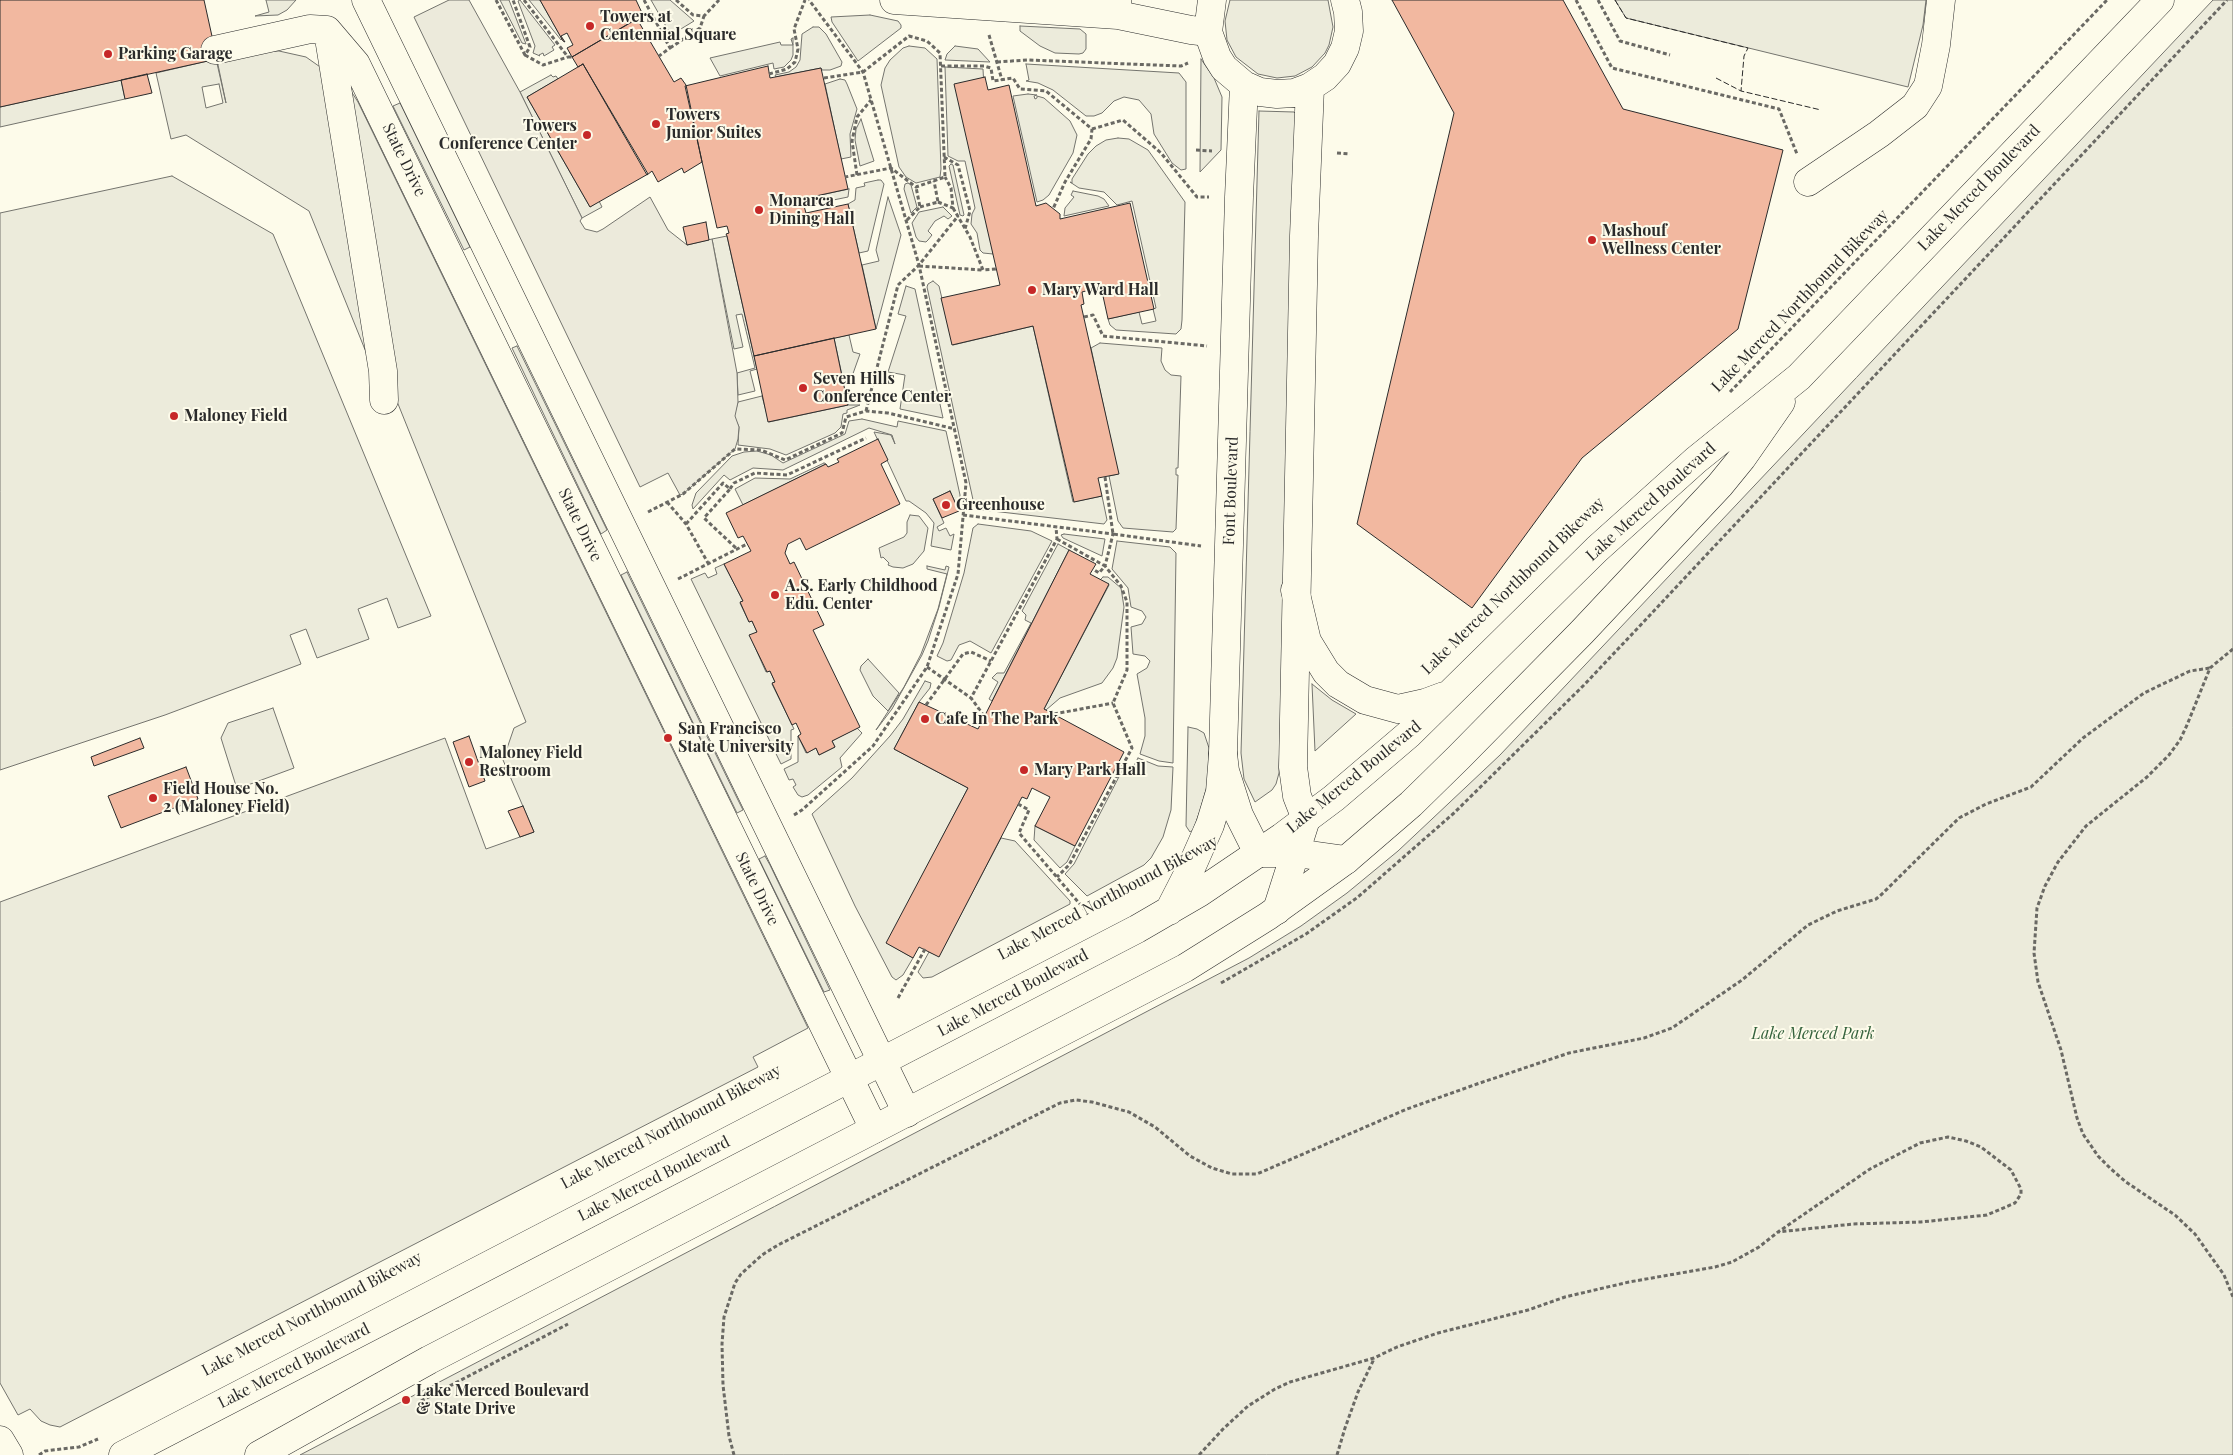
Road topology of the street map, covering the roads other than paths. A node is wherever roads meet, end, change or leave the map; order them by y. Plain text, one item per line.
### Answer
1 (366, 0) edge
2 (894, 0) edge
3 (1212, 0) edge
4 (1345, 0) edge
5 (1941, 0) edge
6 (2160, 0) edge
7 (1118, 7) edge
8 (327, 30) junction
9 (1208, 32) junction
10 (214, 50) dead end
11 (1244, 85) junction
12 (1310, 87) junction
13 (1808, 182) road end
14 (1799, 377) junction
15 (384, 400) dead end
16 (1296, 590) junction
17 (1457, 689) junction
18 (1223, 754) junction
19 (1306, 819) junction
20 (1258, 853) junction
21 (1296, 853) junction
22 (1346, 860) junction
23 (1277, 910) junction
24 (1169, 911) junction
25 (882, 1061) junction
26 (849, 1078) junction
27 (907, 1113) junction
28 (874, 1129) junction
29 (0, 1440) edge
30 (9, 1455) edge
31 (122, 1455) edge
32 (258, 1455) edge

1 - 25 street
2 - 7 street
3 - 9 street
4 - 12 street
5 - 13 street
6 - 14 street, Lake Merced Boulevard
7 - 9 street
8 - 10 street
8 - 15 street
8 - 26 street, State Drive
9 - 11 street
11 - 12 street
11 - 18 street, Font Boulevard
12 - 16 street
14 - 17 street, Lake Merced Boulevard
14 - 22 street, Lake Merced Boulevard
16 - 17 street
16 - 19 street
17 - 19 street, Lake Merced Boulevard
18 - 20 street, Font Boulevard
18 - 24 street
19 - 20 street, Lake Merced Boulevard
19 - 21 street
20 - 21 street
20 - 24 street, Lake Merced Boulevard
21 - 22 street
21 - 23 street
22 - 23 street, Lake Merced Boulevard
23 - 27 street, Lake Merced Boulevard
24 - 25 street, Lake Merced Boulevard
25 - 26 street, Lake Merced Boulevard
25 - 27 street
26 - 28 street, State Drive
26 - 31 street, Lake Merced Boulevard
27 - 28 street, Lake Merced Boulevard
28 - 32 street, Lake Merced Boulevard
29 - 30 street

